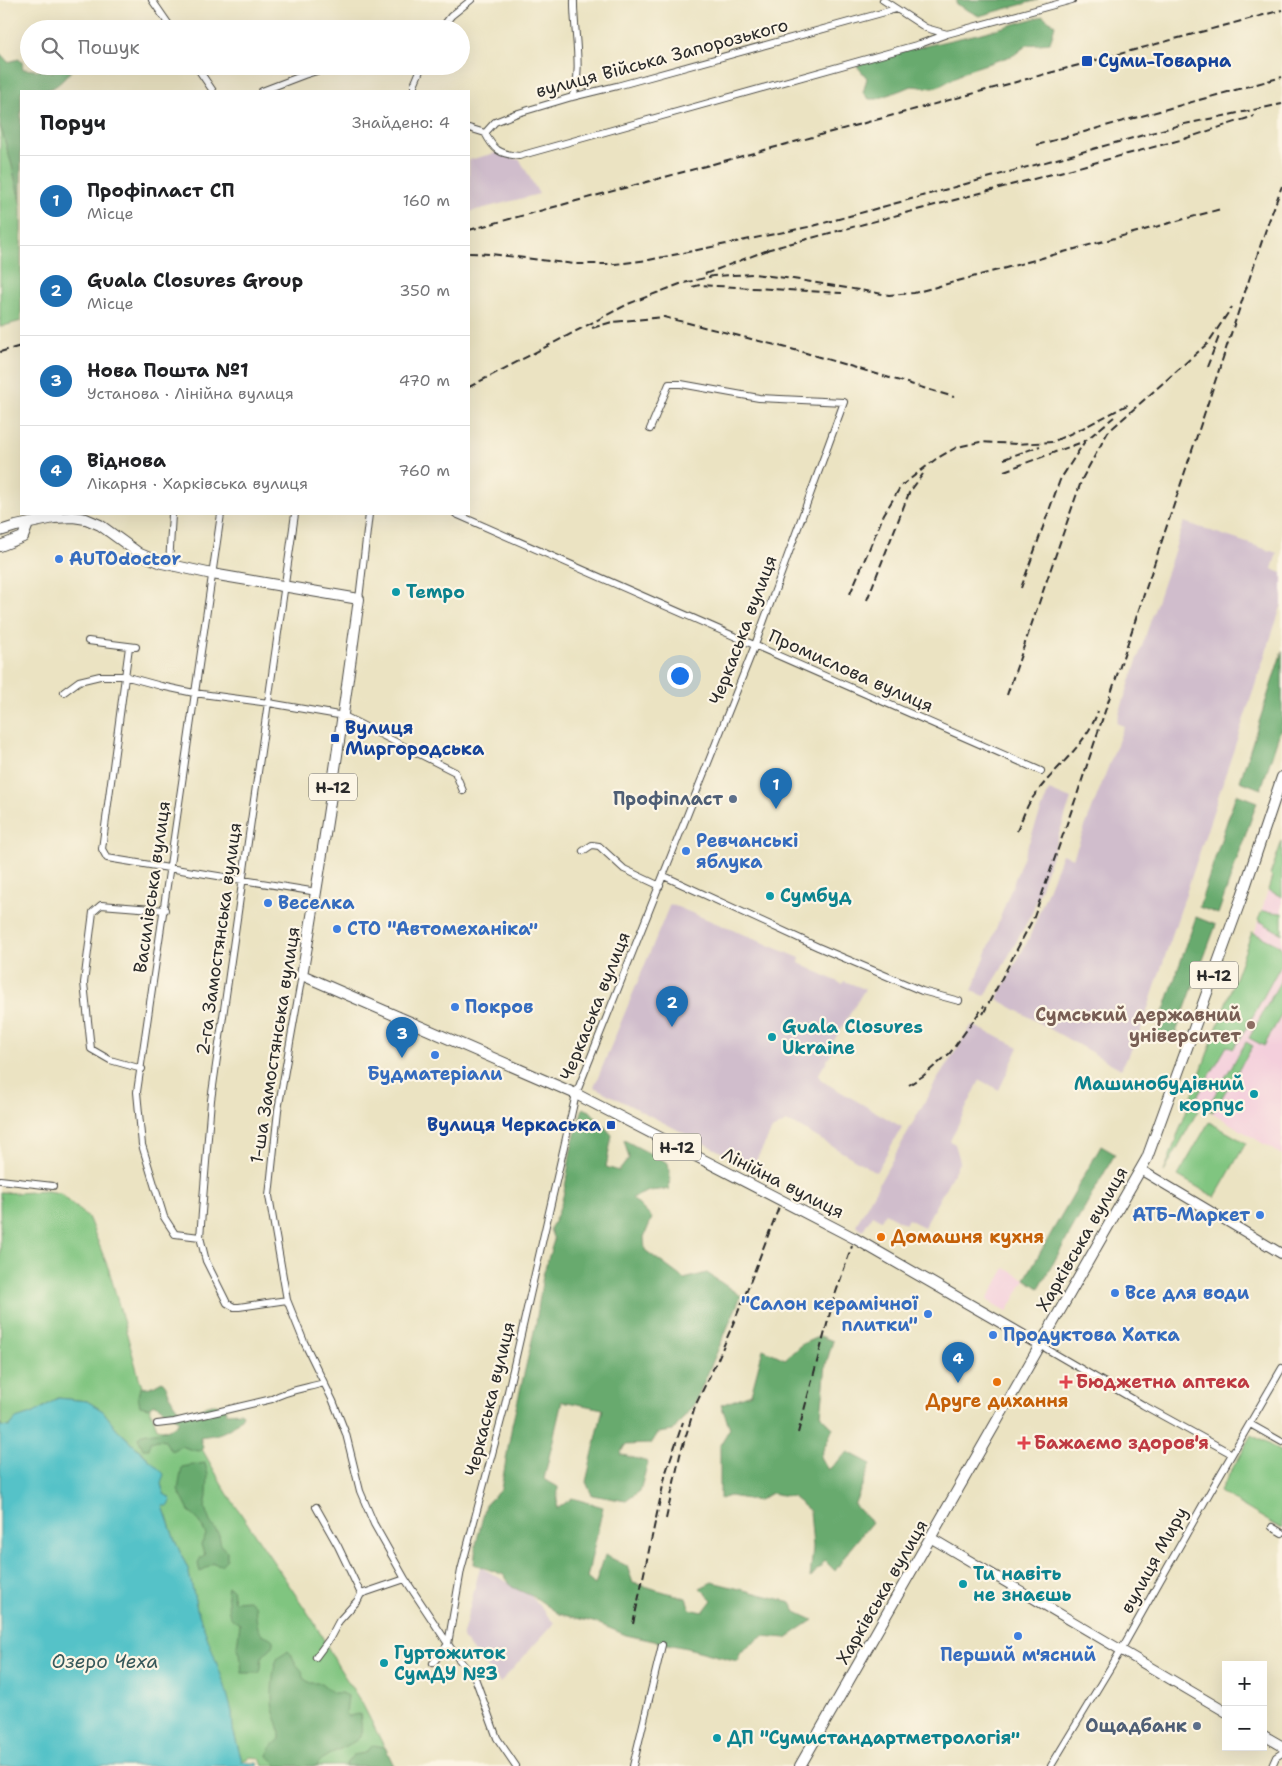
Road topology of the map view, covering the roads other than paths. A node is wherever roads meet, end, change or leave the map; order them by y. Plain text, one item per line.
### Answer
1 (152, 0) edge
2 (471, 0) edge
3 (574, 0) edge
4 (883, 0) edge
5 (1072, 0) edge
6 (896, 9) junction
7 (166, 20) edge
8 (448, 20) edge
9 (947, 34) junction
10 (202, 75) edge
11 (304, 75) edge
12 (418, 75) edge
13 (212, 90) edge
14 (265, 90) edge
15 (414, 90) edge
16 (572, 97) junction
17 (470, 128) edge
18 (484, 133) junction
19 (650, 428) dead end
20 (172, 515) edge
21 (220, 515) edge
22 (295, 515) edge
23 (369, 515) edge
24 (458, 515) edge
25 (28, 524) junction
26 (0, 531) edge
27 (0, 546) edge
28 (169, 565) junction
29 (212, 574) junction
30 (285, 586) junction
31 (359, 598) junction
32 (88, 642) dead end
33 (755, 645) junction
34 (124, 676) junction
35 (64, 692) dead end
36 (194, 692) junction
37 (269, 703) junction
38 (344, 716) junction
39 (1041, 771) dead end
40 (1282, 778) edge
41 (463, 791) dead end
42 (584, 851) dead end
43 (170, 869) junction
44 (664, 876) junction
45 (242, 881) junction
46 (660, 886) junction
47 (317, 892) junction
48 (165, 910) junction
49 (302, 975) junction
50 (958, 1001) dead end
51 (142, 1069) junction
52 (576, 1094) junction
53 (1140, 1170) junction
54 (0, 1180) edge
55 (53, 1186) dead end
56 (200, 1237) junction
57 (1282, 1254) edge
58 (287, 1300) junction
59 (1040, 1345) junction
60 (1282, 1368) edge
61 (324, 1383) junction
62 (157, 1424) dead end
63 (1250, 1424) junction
64 (1282, 1442) edge
65 (1232, 1454) junction
66 (316, 1507) dead end
67 (1272, 1528) dead end
68 (1282, 1533) edge
69 (931, 1538) junction
70 (405, 1579) junction
71 (361, 1594) junction
72 (448, 1644) junction
73 (662, 1644) dead end
74 (1121, 1650) junction
75 (316, 1657) dead end
76 (434, 1663) dead end
77 (1222, 1710) edge
78 (1267, 1737) edge
79 (1282, 1746) edge
80 (1282, 1753) edge
81 (516, 1766) edge
82 (633, 1766) edge
83 (800, 1766) edge
84 (1051, 1766) edge
85 (1272, 1766) edge

1 - 7 street
2 - 8 street
3 - 16 street
4 - 6 street
5 - 9 street
6 - 9 street
6 - 16 street, вулиця Війська Запорозького
9 - 18 street
10 - 13 street
11 - 14 street
12 - 15 street
16 - 18 street, вулиця Війська Запорозького
17 - 18 street
19 - 33 street, Черкаська вулиця
20 - 28 street
21 - 29 street, Василівська вулиця
22 - 30 street, 2-га Замостянська вулиця
23 - 31 street, 1-ша Замостянська вулиця
24 - 33 street, Промислова вулиця
25 - 26 main road
25 - 27 main road
25 - 28 main road
28 - 29 main road
29 - 30 main road
29 - 36 street, Василівська вулиця
30 - 31 main road
30 - 37 street, 2-га Замостянська вулиця
31 - 38 main road, 1-ша Замостянська вулиця / Н-12
32 - 34 street
33 - 39 street, Промислова вулиця
33 - 44 street, Черкаська вулиця
34 - 35 street
34 - 36 street
34 - 43 street
36 - 37 street
36 - 43 street, Василівська вулиця
37 - 38 street
37 - 45 street, 2-га Замостянська вулиця
38 - 41 street
38 - 47 main road, 1-ша Замостянська вулиця / Н-12
40 - 53 main road, Харківська вулиця / Н-12
42 - 46 street
43 - 45 street
43 - 48 street, Василівська вулиця
44 - 46 street, Черкаська вулиця
44 - 50 street
45 - 47 street
45 - 56 street, 2-га Замостянська вулиця
46 - 52 street, Черкаська вулиця
47 - 49 main road, 1-ша Замостянська вулиця / Н-12
48 - 51 street, Василівська вулиця
48 - 51 street
49 - 52 main road, Лінійна вулиця / Н-12
49 - 58 street, 1-ша Замостянська вулиця
51 - 56 street, Василівська вулиця
52 - 59 main road, Лінійна вулиця / Н-12
52 - 72 street, Черкаська вулиця
53 - 57 main road
53 - 59 main road, Харківська вулиця / Н-12
54 - 55 street
56 - 58 street, 2-га Замостянська вулиця
58 - 61 street, 1-ша Замостянська вулиця
59 - 65 street, Лінійна вулиця
59 - 69 main road, Харківська вулиця
60 - 63 street, вулиця Миру
61 - 62 street
61 - 70 street, 1-ша Замостянська вулиця
63 - 64 street
63 - 65 street, вулиця Миру
65 - 74 street, вулиця Миру
66 - 71 street
67 - 68 street
69 - 74 main road
69 - 83 main road, Харківська вулиця
70 - 71 street
70 - 72 street, 1-ша Замостянська вулиця
71 - 75 street
72 - 76 street
72 - 81 street, 1-ша Замостянська вулиця
73 - 82 street
74 - 77 main road
74 - 84 street, вулиця Миру
78 - 79 main road
80 - 85 street

